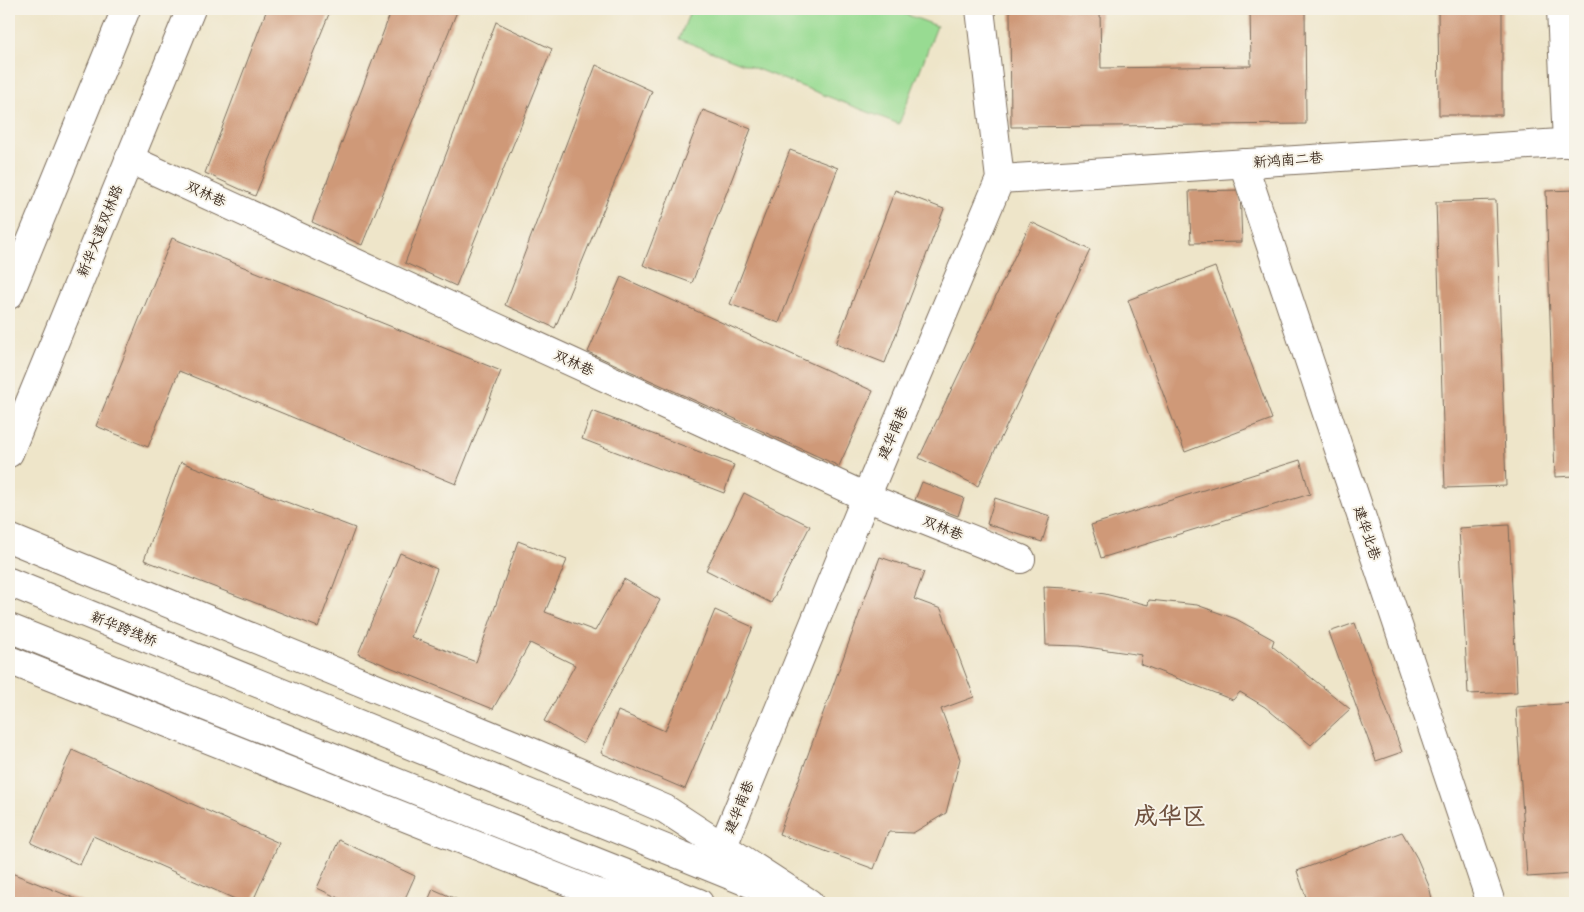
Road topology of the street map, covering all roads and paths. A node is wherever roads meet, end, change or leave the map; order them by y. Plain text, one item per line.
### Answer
1 (126, 9) edge
2 (191, 9) edge
3 (980, 9) edge
4 (1560, 9) edge
5 (1571, 142) edge
6 (129, 159) junction
7 (1243, 163) junction
8 (1000, 179) junction
9 (9, 295) edge
10 (9, 453) edge
11 (866, 497) junction
12 (9, 538) edge
13 (1021, 559) dead end
14 (9, 582) edge
15 (9, 628) edge
16 (9, 660) edge
17 (723, 846) junction
18 (636, 903) edge
19 (699, 903) edge
20 (800, 903) edge
21 (809, 903) edge
22 (1490, 903) edge

1 - 9 main road
2 - 6 main road, 新华大道双林路
3 - 8 main road, 建华南巷
4 - 5 main road
5 - 7 main road, 新鸿南二巷
6 - 10 main road, 新华大道双林路
6 - 11 main road, 双林巷
7 - 8 main road, 新鸿南二巷
7 - 22 main road, 建华北巷
8 - 11 main road, 建华南巷
11 - 13 main road, 双林巷
11 - 17 main road, 建华南巷
12 - 17 main road
14 - 20 main road, 新华跨线桥
15 - 19 main road
16 - 18 main road
17 - 21 main road

